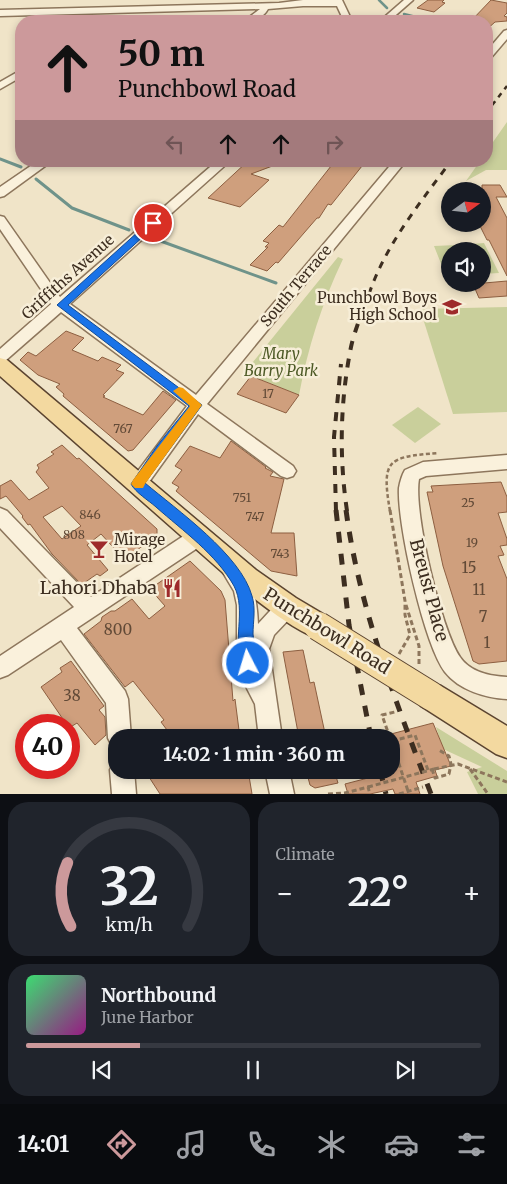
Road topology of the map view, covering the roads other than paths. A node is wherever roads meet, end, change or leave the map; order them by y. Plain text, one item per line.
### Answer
1 (408, 0) edge
2 (339, 2) edge
3 (264, 6) junction
4 (132, 9) junction
5 (0, 12) edge
6 (122, 15) edge
7 (257, 15) edge
8 (345, 15) edge
9 (391, 15) edge
10 (507, 33) edge
11 (493, 50) edge
12 (15, 77) edge
13 (0, 86) edge
14 (37, 167) edge
15 (217, 167) edge
16 (395, 167) edge
17 (0, 193) edge
18 (0, 220) edge
19 (62, 305) junction
20 (0, 357) edge
21 (0, 365) edge
22 (196, 405) junction
23 (507, 462) edge
24 (287, 471) dead end
25 (138, 484) junction
26 (4, 527) edge
27 (198, 537) junction
28 (224, 559) junction
29 (287, 607) junction
30 (89, 609) junction
31 (63, 626) junction
32 (0, 668) edge
33 (497, 687) edge
34 (264, 699) junction
35 (119, 729) edge
36 (269, 729) edge
37 (507, 743) edge
38 (123, 779) edge
39 (280, 779) edge
40 (124, 794) edge
41 (282, 794) edge

1 - 9 street
2 - 3 street
2 - 8 street
3 - 4 street
3 - 7 street
4 - 5 street
4 - 6 street
10 - 11 street
12 - 13 street
14 - 17 street
15 - 19 street, Griffiths Avenue
16 - 22 street, South Terrace
18 - 19 street
19 - 20 street, Griffiths Avenue
19 - 22 street
21 - 25 main road, Punchbowl Road
22 - 24 street
22 - 25 street, South Terrace
23 - 33 street, Breust Place
25 - 27 main road, Punchbowl Road
26 - 30 street
27 - 28 main road, Punchbowl Road
27 - 30 street
28 - 29 main road, Punchbowl Road
28 - 34 street
29 - 34 street
29 - 37 main road, Punchbowl Road, bridge
30 - 31 street
31 - 32 street
31 - 35 street
34 - 36 street
38 - 40 street
39 - 41 street

